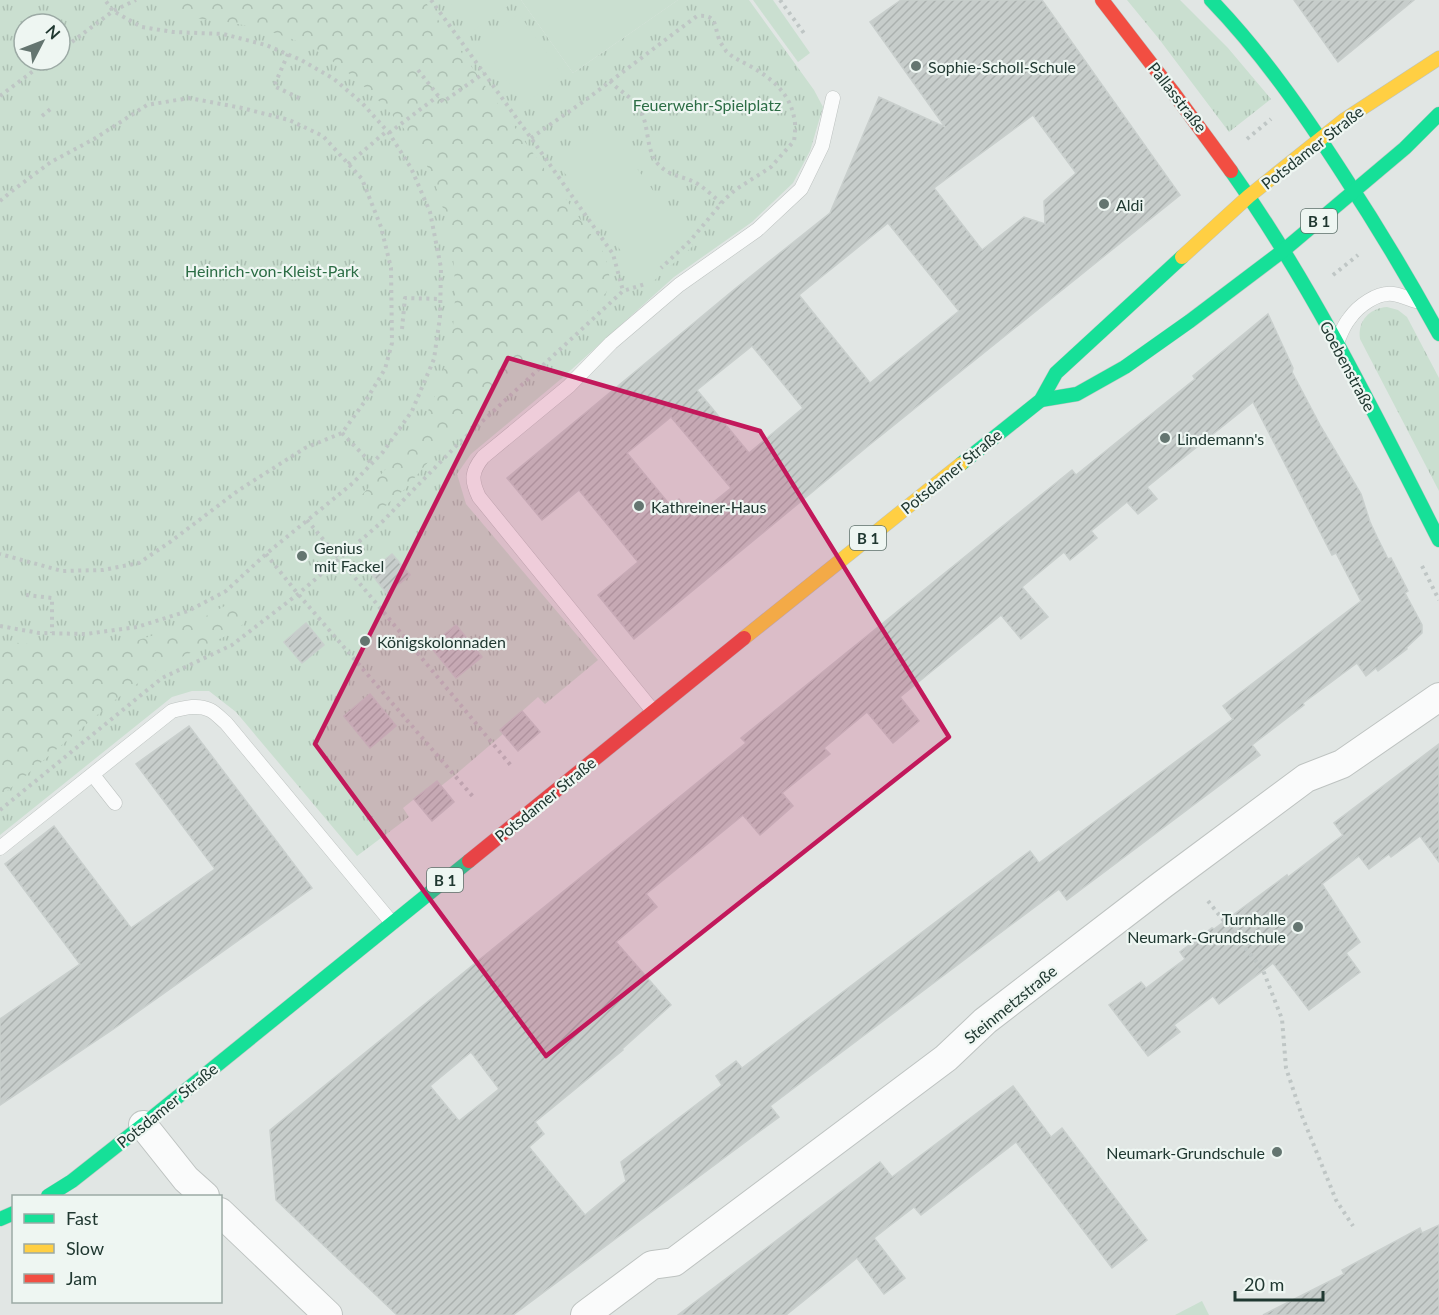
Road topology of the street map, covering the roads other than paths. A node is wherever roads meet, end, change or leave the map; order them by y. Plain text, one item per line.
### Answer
1 (1102, 0) edge
2 (1211, 0) edge
3 (1439, 58) edge
4 (833, 98) dead end
5 (1439, 114) edge
6 (1320, 138) junction
7 (1355, 191) junction
8 (1249, 196) junction
9 (1284, 250) junction
10 (1423, 304) junction
11 (1439, 334) edge
12 (1336, 343) junction
13 (1041, 400) junction
14 (1439, 540) edge
15 (1439, 697) edge
16 (653, 711) junction
17 (93, 775) junction
18 (115, 803) dead end
19 (0, 848) edge
20 (392, 922) junction
21 (143, 1125) junction
22 (51, 1195) edge
23 (203, 1195) edge
24 (222, 1214) edge
25 (328, 1315) edge
26 (585, 1315) edge

1 - 8 main road, Pallasstraße
2 - 6 main road
3 - 6 main road, Potsdamer Straße / B 1
4 - 16 lane
5 - 7 main road, Potsdamer Straße / B 1
6 - 7 main road
6 - 8 main road, Potsdamer Straße / B 1
7 - 9 main road, Potsdamer Straße / B 1
7 - 10 main road
8 - 9 main road, Goebenstraße
8 - 13 main road, Potsdamer Straße / B 1
9 - 12 main road, Goebenstraße
9 - 13 main road, Potsdamer Straße / B 1
10 - 11 main road
10 - 12 lane
12 - 14 main road, Goebenstraße
13 - 16 main road, Potsdamer Straße / B 1
15 - 26 street, Steinmetzstraße
16 - 20 main road, Potsdamer Straße / B 1
17 - 18 lane
17 - 19 lane
17 - 20 lane
20 - 21 main road, Potsdamer Straße / B 1
21 - 22 main road, Potsdamer Straße / B 1
21 - 23 street
24 - 25 street

